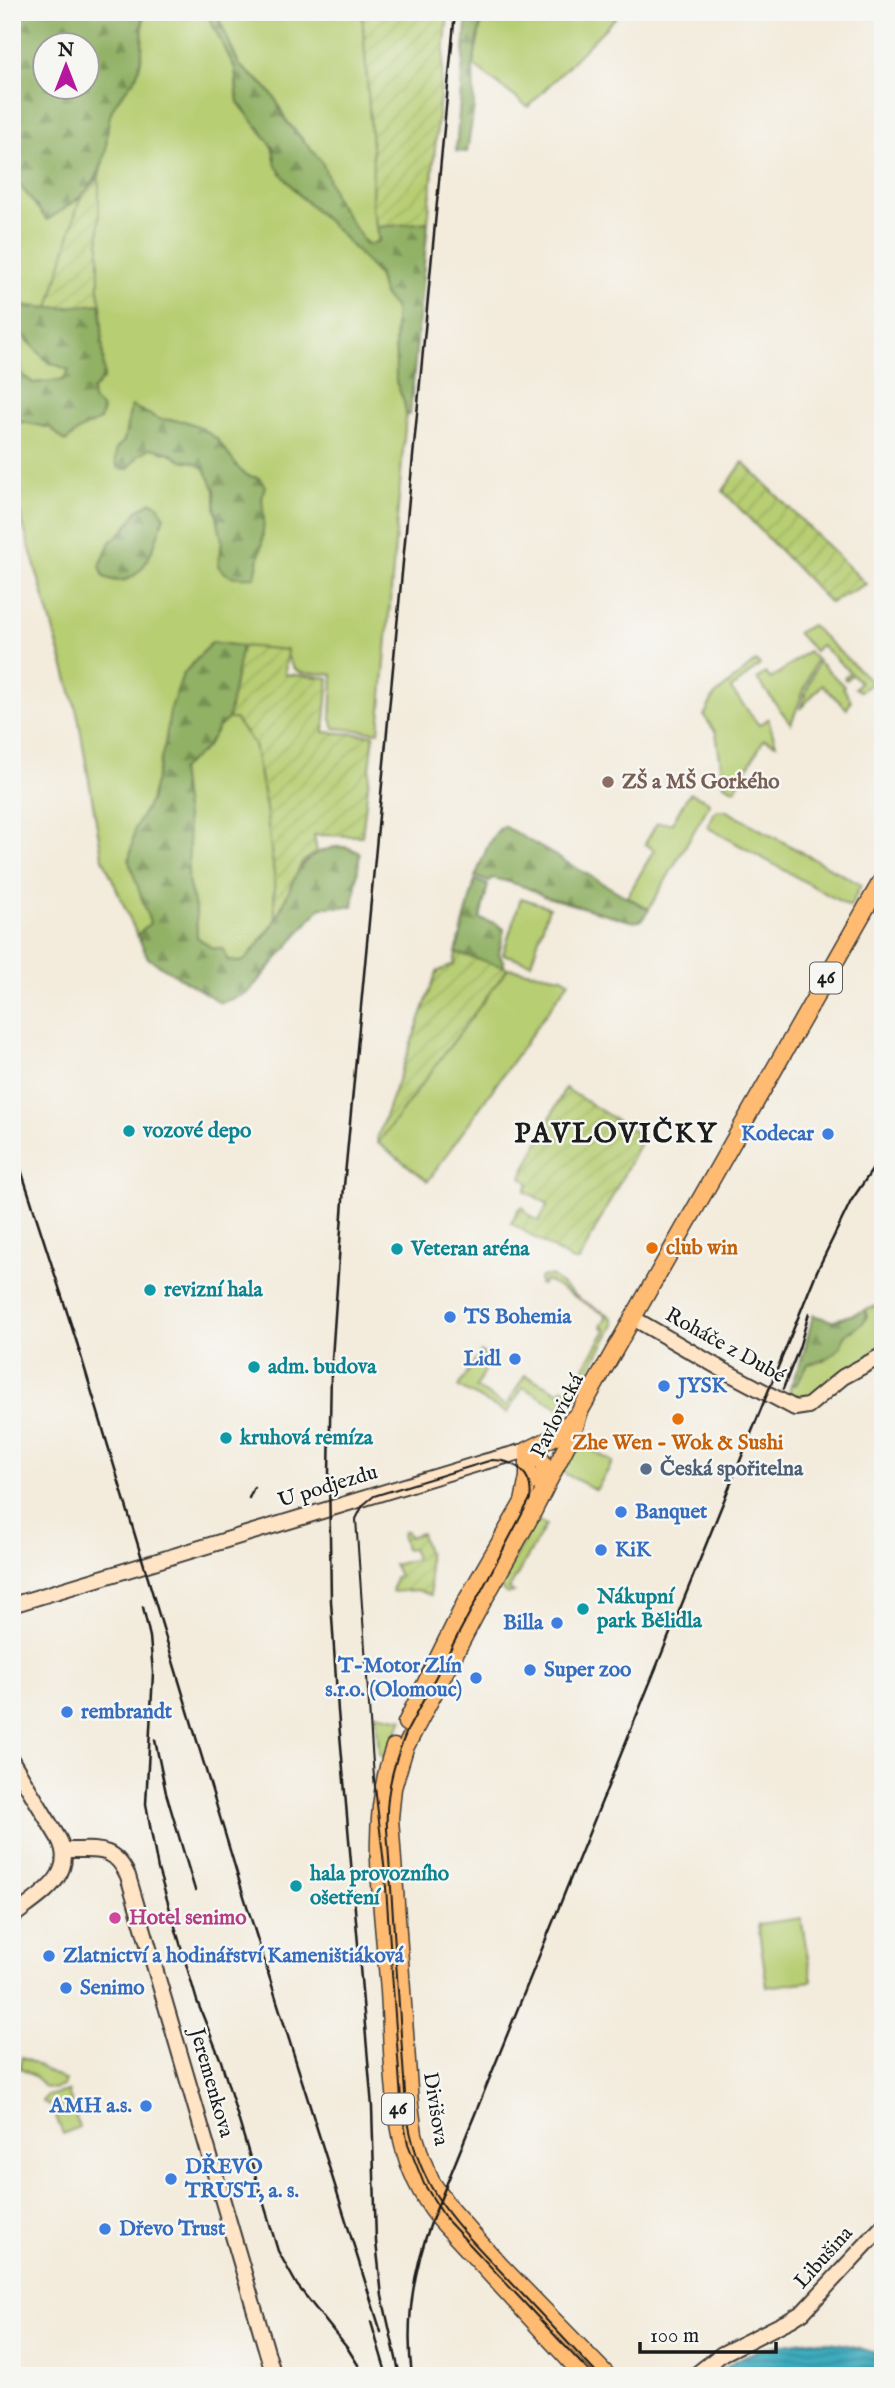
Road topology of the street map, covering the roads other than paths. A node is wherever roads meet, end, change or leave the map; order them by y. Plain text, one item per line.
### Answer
1 (883, 878) edge
2 (633, 1318) junction
3 (883, 1355) edge
4 (580, 1412) junction
5 (532, 1449) junction
6 (527, 1507) junction
7 (12, 1605) edge
8 (12, 1760) edge
9 (390, 1778) junction
10 (64, 1850) junction
11 (12, 1917) edge
12 (883, 2226) edge
13 (274, 2376) edge
14 (584, 2376) edge
15 (608, 2376) edge
16 (694, 2376) edge

1 - 2 main road, Pavlovická / 46
2 - 3 street, Roháče z Dubé
2 - 4 main road, Pavlovická / 46
4 - 5 main road, U podjezdu
4 - 6 main road, Pavlovická / 46
5 - 6 main road
5 - 7 street, U podjezdu
6 - 9 main road, Pavlovická / 46
6 - 9 main road, Pavlovická / 46
8 - 10 street
9 - 14 main road, Divišova / 46
9 - 15 main road, Divišova / 46
10 - 11 street
10 - 13 street, Jeremenkova
12 - 16 street, Libušina

